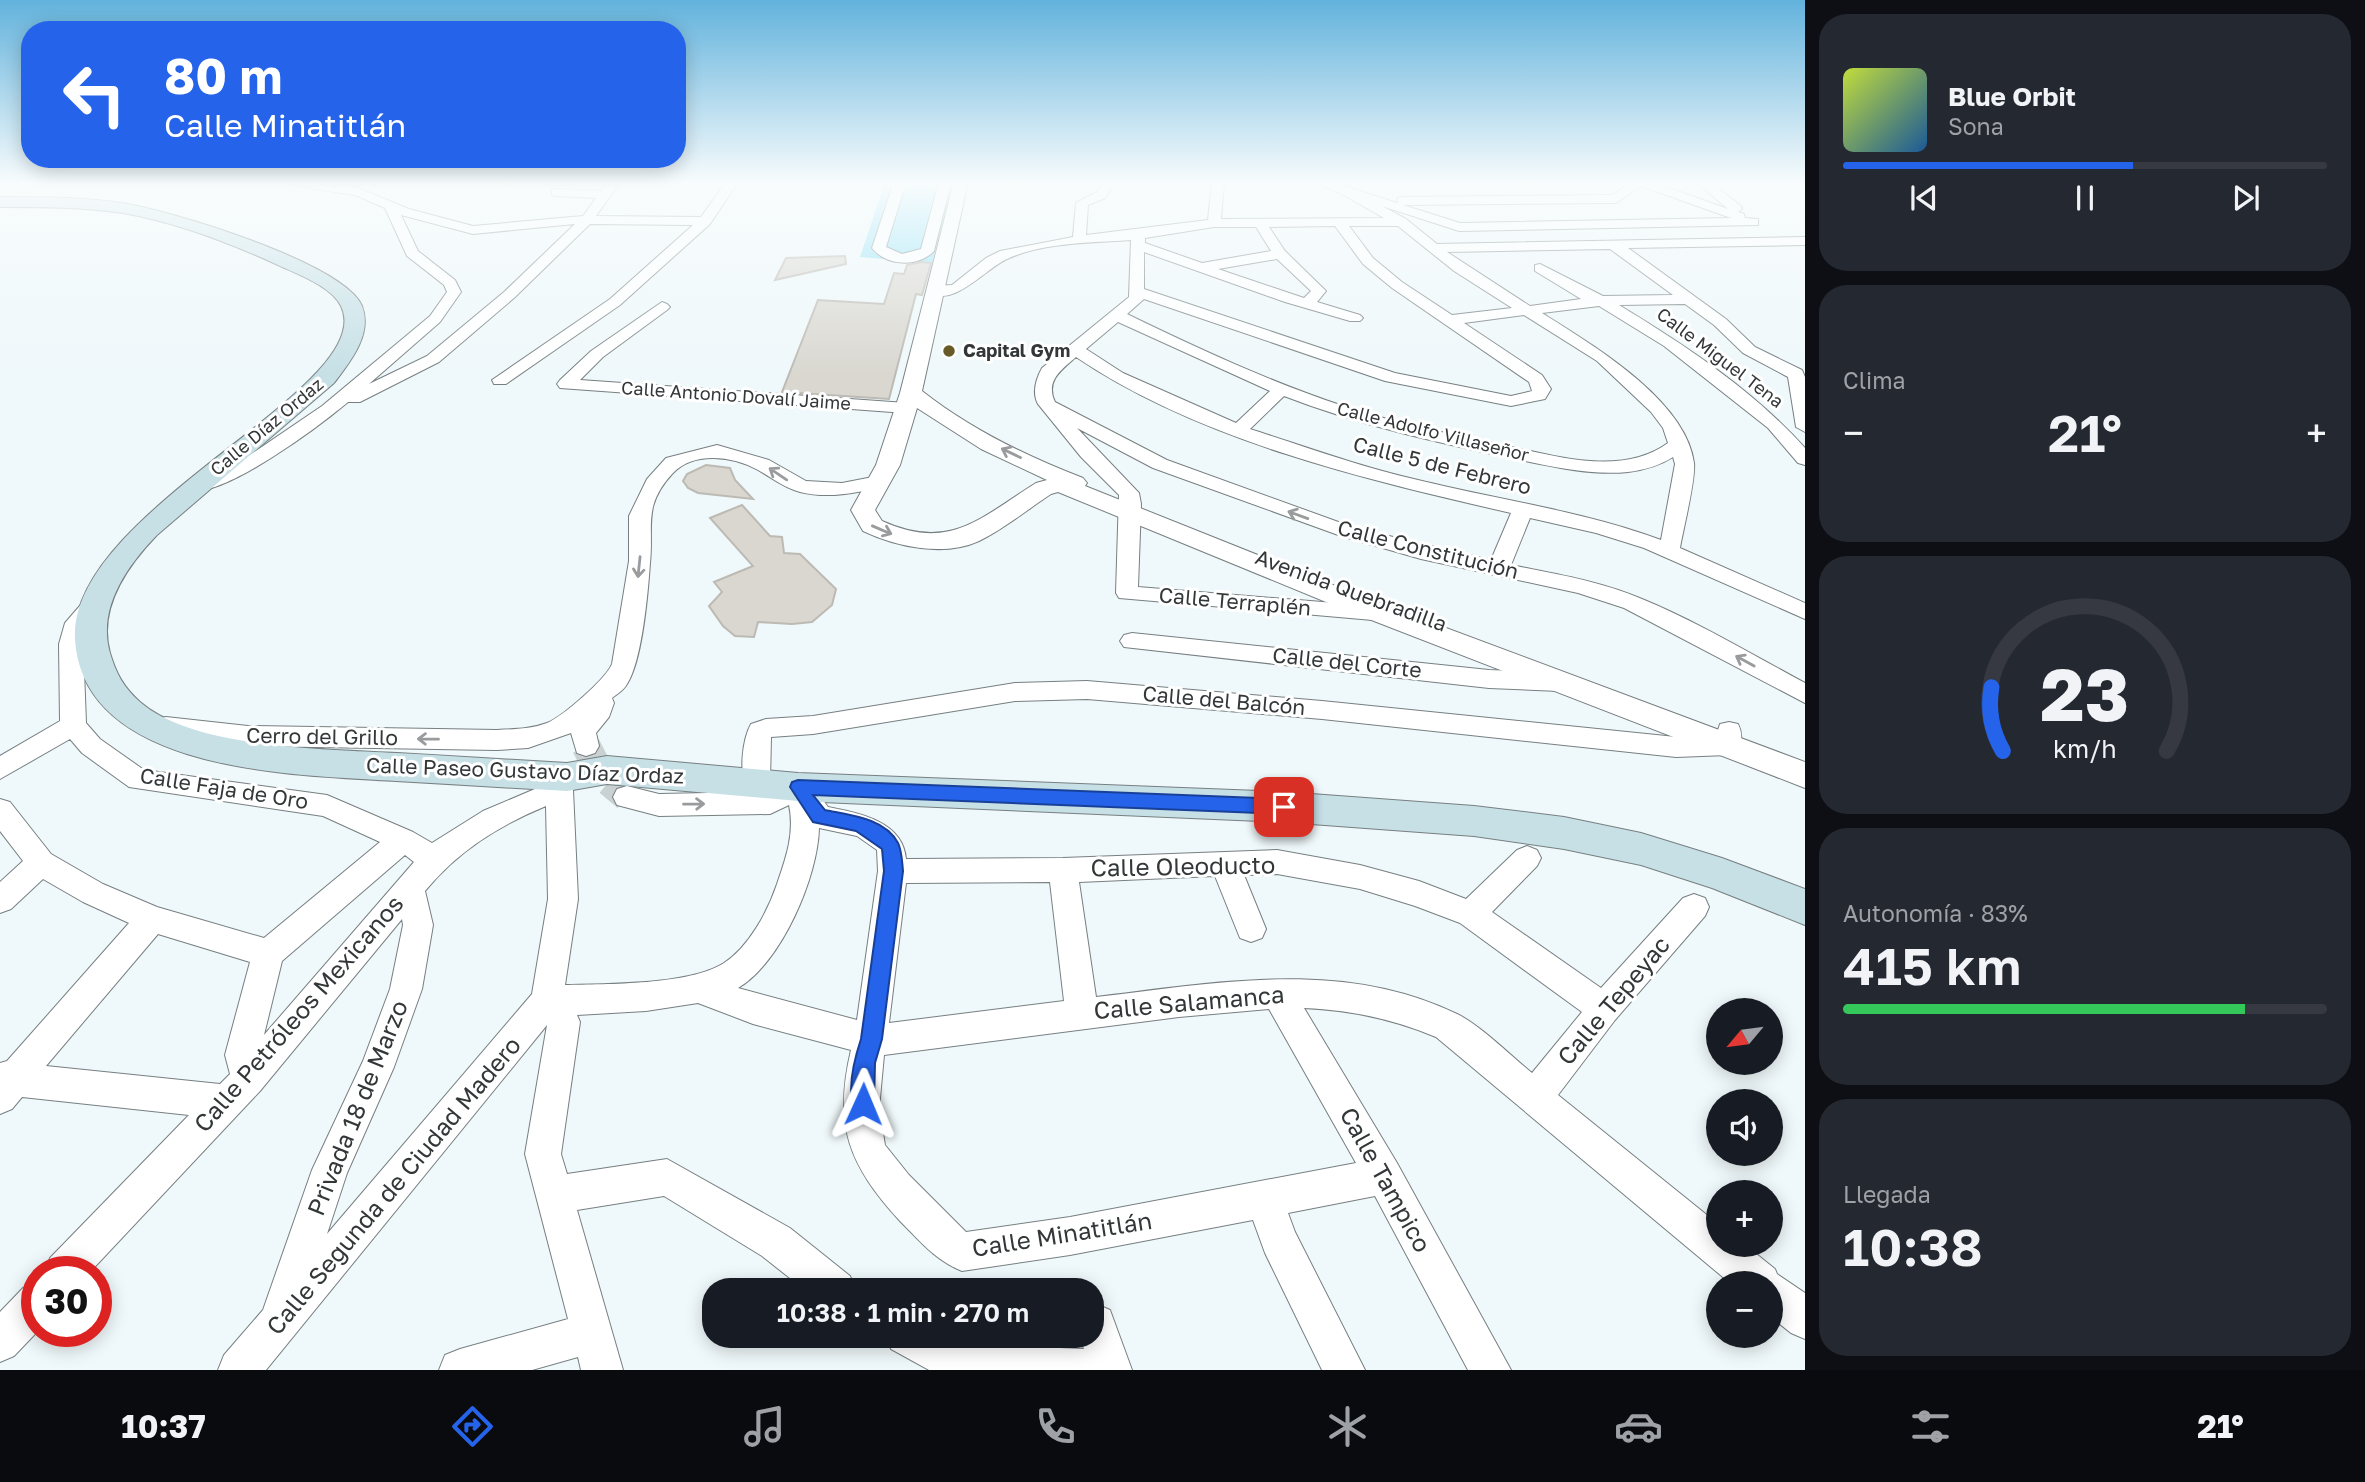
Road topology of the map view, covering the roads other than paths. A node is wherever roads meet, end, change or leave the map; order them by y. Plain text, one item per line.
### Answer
1 (247, 246) edge
2 (410, 246) edge
3 (560, 246) edge
4 (677, 246) edge
5 (880, 246) edge
6 (928, 246) edge
7 (945, 246) edge
8 (1040, 246) edge
9 (1138, 246) edge
10 (1151, 246) edge
11 (1275, 246) edge
12 (1357, 246) edge
13 (1430, 246) edge
14 (1495, 246) joint
15 (1503, 246) edge
16 (1615, 246) edge
17 (1432, 248) junction
18 (1280, 254) junction
19 (1199, 268) junction
20 (1540, 268) dead end
21 (934, 290) junction
22 (1136, 291) junction
23 (1688, 299) junction
24 (1602, 301) junction
25 (1308, 303) junction
26 (662, 307) dead end
27 (1527, 310) junction
28 (1116, 315) junction
29 (1355, 318) dead end
30 (1451, 320) junction
31 (1074, 349) junction
32 (1800, 374) edge
33 (500, 380) dead end
34 (1282, 390) junction
35 (909, 400) junction
36 (1049, 406) junction
37 (328, 410) junction
38 (1804, 417) edge
39 (965, 431) junction
40 (1238, 431) junction
41 (1678, 444) junction
42 (895, 445) junction
43 (1805, 459) edge
44 (878, 482) junction
45 (189, 492) junction
46 (1130, 507) junction
47 (1523, 510) junction
48 (1669, 552) junction
49 (1499, 568) junction
50 (99, 598) junction
51 (1805, 612) edge
52 (1384, 615) junction
53 (1132, 641) dead end
54 (1563, 682) junction
55 (604, 693) junction
56 (1805, 694) edge
57 (148, 723) junction
58 (73, 725) junction
59 (1729, 738) junction
60 (586, 746) dead end
61 (1805, 761) edge
62 (0, 769) edge
63 (1805, 775) edge
64 (757, 782) junction
65 (563, 784) junction
66 (798, 787) junction
67 (626, 797) tunnel mouth
68 (0, 810) edge
69 (403, 840) junction
70 (1527, 858) dead end
71 (434, 859) junction
72 (41, 863) junction
73 (1225, 864) junction
74 (1063, 870) junction
75 (893, 871) junction
76 (409, 887) junction
77 (0, 900) edge
78 (1694, 907) dead end
79 (1805, 907) edge
80 (1471, 914) junction
81 (152, 919) junction
82 (1251, 929) dead end
83 (268, 953) junction
84 (698, 988) junction
85 (1277, 992) junction
86 (547, 1000) junction
87 (1604, 1009) junction
88 (1082, 1014) junction
89 (871, 1039) junction
90 (6, 1084) edge
91 (237, 1090) junction
92 (1535, 1097) junction
93 (1384, 1176) junction
94 (554, 1195) junction
95 (1265, 1199) junction
96 (79, 1256) edge
97 (1746, 1271) edge
98 (821, 1278) edge
99 (1783, 1301) edge
100 (21, 1319) edge
101 (1805, 1319) edge
102 (278, 1327) junction
103 (0, 1342) edge
104 (929, 1348) edge
105 (1104, 1348) edge
106 (597, 1352) edge
107 (239, 1370) edge
108 (460, 1370) edge
109 (1092, 1370) edge
110 (1111, 1370) edge
111 (1344, 1370) edge
112 (1490, 1370) edge

1 - 45 main road, Calle Díaz Ordaz
2 - 37 street
3 - 37 street
4 - 33 street
5 - 6 street
7 - 21 street
8 - 21 street
9 - 22 street
10 - 19 street
11 - 18 street
12 - 30 street
13 - 17 street
14 - 15 street
14 - 17 street
16 - 23 street
17 - 27 street
18 - 19 street
18 - 25 street
19 - 25 street
20 - 24 street, Calle Miguel Tena
21 - 35 street
22 - 28 street
22 - 30 street
23 - 24 street
23 - 32 street
24 - 27 street
24 - 43 street, Calle Miguel Tena
25 - 29 street
26 - 35 street, Calle Antonio Dovalí Jaime
27 - 30 street
27 - 41 street
28 - 31 street
28 - 34 street, Calle Adolfo Villaseñor
31 - 36 street
31 - 40 street, Calle 5 de Febrero
32 - 38 street
34 - 40 street
34 - 41 street, Calle Adolfo Villaseñor
35 - 39 street, Avenida Quebradilla
35 - 42 street
36 - 46 street
49 -> 36 street, Calle Constitución
37 - 45 street
39 - 42 street
46 -> 39 street, Avenida Quebradilla
40 - 47 street, Calle 5 de Febrero
41 - 48 street
42 - 44 street
44 -> 46 street, Avenida Quebradilla
44 -> 55 street
45 - 50 main road, Calle Paseo Gustavo Díaz Ordaz
46 - 52 street, Avenida Quebradilla
46 - 52 street, Calle Terraplén
46 - 59 street, Avenida Quebradilla
47 - 48 street, Calle 5 de Febrero
47 - 49 street
48 - 51 street, Calle 5 de Febrero
56 -> 49 street, Calle Constitución
50 - 57 main road, Calle Paseo Gustavo Díaz Ordaz
50 - 58 street
52 - 54 street, Avenida Quebradilla
53 - 54 street, Calle del Corte
54 - 59 street, Avenida Quebradilla
55 -> 57 street, Cerro del Grillo
55 - 60 street
57 - 65 main road, Calle Paseo Gustavo Díaz Ordaz
58 - 62 street
58 - 69 street, Calle Faja de Oro
59 - 61 street, Avenida Quebradilla
59 - 63 street, Avenida Quebradilla
59 - 64 street, Calle del Balcón
64 - 65 main road, Calle Paseo Gustavo Díaz Ordaz
64 - 66 main road, Calle Paseo Gustavo Díaz Ordaz
65 - 71 street, Calle Petróleos Mexicanos
65 - 86 street
67 -> 66 street
66 - 75 street, Calle Minatitlán
66 - 79 main road, Calle Paseo Gustavo Díaz Ordaz
66 - 84 street
68 - 72 street
69 - 71 street, Calle Faja de Oro
69 - 83 street
70 - 80 street
71 - 76 street, Calle Petróleos Mexicanos
72 - 77 street
72 - 81 street
73 - 74 street, Calle Oleoducto
73 - 80 street, Calle Oleoducto
73 - 82 street
74 - 75 street, Calle Oleoducto
74 - 88 street
75 - 89 street, Calle Minatitlán
76 - 91 street, Calle Petróleos Mexicanos
76 - 102 street, Privada 18 de Marzo
78 - 87 street, Calle Tepeyac
80 - 87 street, Calle Oleoducto
81 - 83 street
81 - 90 street
83 - 91 street
84 - 86 street
84 - 89 street, Calle Salamanca
85 - 88 street, Calle Salamanca
85 - 92 street, Calle Salamanca
85 - 93 street, Calle Tampico
86 - 94 street
86 - 102 street, Calle Segunda de Ciudad Madero
87 - 92 street, Calle Tepeyac
88 - 89 street, Calle Salamanca
89 - 95 street, Calle Minatitlán
90 - 91 street
91 - 96 street, Calle Petróleos Mexicanos
92 - 97 street, Calle Salamanca
93 - 95 street, Calle Minatitlán
93 - 112 street, Calle Tampico
94 - 98 street
94 - 106 street
95 - 111 street
99 - 101 street
100 - 103 street
102 - 107 street, Calle Segunda de Ciudad Madero
104 - 109 street
105 - 110 street
106 - 108 street

